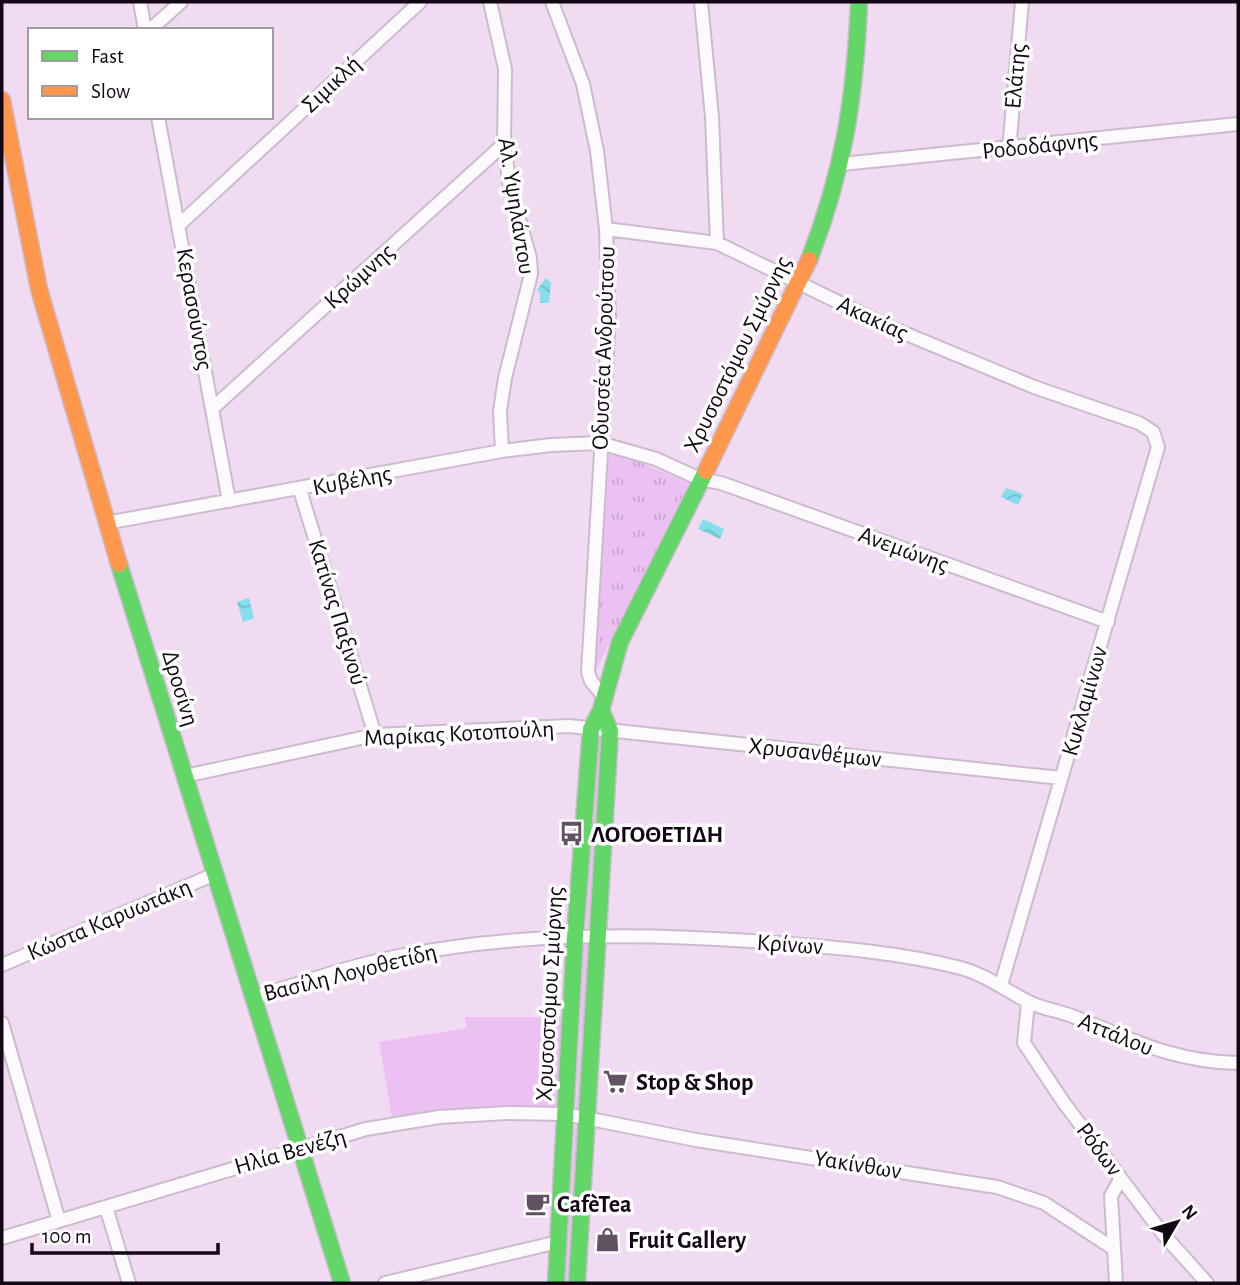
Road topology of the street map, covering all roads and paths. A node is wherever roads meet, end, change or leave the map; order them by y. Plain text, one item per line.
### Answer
1 (140, 2) edge
2 (181, 2) edge
3 (420, 2) edge
4 (491, 2) edge
5 (552, 2) edge
6 (701, 2) edge
7 (859, 2) edge
8 (1022, 2) edge
9 (147, 28) edge
10 (150, 28) edge
11 (2, 100) edge
12 (158, 119) edge
13 (1238, 124) edge
14 (504, 144) junction
15 (1009, 150) junction
16 (842, 164) junction
17 (180, 224) junction
18 (606, 229) junction
19 (717, 243) junction
20 (800, 284) junction
21 (214, 407) junction
22 (1139, 423) joint
23 (600, 443) junction
24 (502, 451) junction
25 (700, 479) junction
26 (300, 490) junction
27 (229, 501) junction
28 (106, 523) junction
29 (1108, 622) junction
30 (602, 704) junction
31 (569, 726) joint
32 (591, 729) junction
33 (610, 731) junction
34 (375, 735) junction
35 (185, 776) junction
36 (1061, 778) junction
37 (215, 874) junction
38 (598, 935) junction
39 (575, 936) junction
40 (2, 965) edge
41 (1001, 985) junction
42 (252, 998) junction
43 (1028, 1002) junction
44 (2, 1023) edge
45 (1238, 1063) edge
46 (565, 1114) junction
47 (587, 1121) junction
48 (302, 1147) junction
49 (1121, 1178) junction
50 (106, 1207) junction
51 (60, 1221) junction
52 (2, 1238) edge
53 (558, 1242) junction
54 (1114, 1249) junction
55 (129, 1283) edge
56 (342, 1283) edge
57 (385, 1283) edge
58 (556, 1283) edge
59 (577, 1283) edge
60 (1116, 1283) edge
61 (1207, 1283) edge

1 - 9 street
2 - 10 street
3 - 17 street, Σιμικλή
4 - 14 street, Αλ. Υψηλάντου
5 - 18 street, Οδυσσέα Ανδρούτσου
6 - 19 street
7 - 16 street, Χρυσοστόμου Σμύρνης
8 - 15 street, Ελάτης
11 - 28 street, Δροσίνη
12 - 17 street, Κερασούντος
13 - 15 street, Ροδοδάφνης
14 - 21 street, Κρώμνης
14 - 24 street, Αλ. Υψηλάντου
15 - 16 street, Ροδοδάφνης
16 - 20 street, Χρυσοστόμου Σμύρνης
17 - 21 street, Κερασούντος
18 - 19 street, Ακακίας
18 - 23 street, Οδυσσέα Ανδρούτσου
19 - 20 street, Ακακίας
20 - 22 street, Ακακίας
20 - 25 street, Χρυσοστόμου Σμύρνης
21 - 27 street, Κερασούντος
22 - 29 street, Κυκλαμίνων
23 - 24 street, Κυβέλης
23 - 25 street, Ανεμώνης
23 - 30 street, Οδυσσέα Ανδρούτσου
24 - 26 street, Κυβέλης
25 - 29 street, Ανεμώνης
25 - 30 street, Χρυσοστόμου Σμύρνης
26 - 27 street, Κυβέλης
26 - 34 street, Κατίνας Παξινού
27 - 28 street, Κυβέλης
28 - 35 street, Δροσίνη
29 - 36 street, Κυκλαμίνων
30 - 32 street, Χρυσοστόμου Σμύρνης
30 - 33 street, Χρυσοστόμου Σμύρνης
31 - 32 street, Χρυσανθέμων
31 - 34 street, Μαρίκας Κοτοπούλη
32 - 33 street, Χρυσανθέμων
32 - 39 street, Χρυσοστόμου Σμύρνης
33 - 36 street, Χρυσανθέμων
33 - 38 street, Χρυσοστόμου Σμύρνης
34 - 35 street, Μαρίκας Κοτοπούλη
35 - 37 street, Δροσίνη
36 - 41 street, Κυκλαμίνων
37 - 40 street, Κώστα Καρυωτάκη
37 - 42 street, Δροσίνη
38 - 39 street, Κρίνων
38 - 41 street, Κρίνων
38 - 47 street, Χρυσοστόμου Σμύρνης
39 - 42 street, Βασίλη Λογοθετίδη
39 - 46 street, Χρυσοστόμου Σμύρνης
41 - 43 street, Αττάλου
42 - 48 street, Δροσίνη
43 - 45 street, Αττάλου
43 - 49 street, Ρόδων
44 - 51 street
46 - 47 street, Ηλία Βενέζη
46 - 48 street, Ηλία Βενέζη
46 - 53 street, Χρυσοστόμου Σμύρνης
47 - 54 street, Υακίνθων
47 - 59 street, Χρυσοστόμου Σμύρνης
48 - 50 street, Ηλία Βενέζη
48 - 56 street, Δροσίνη
49 - 54 street
49 - 61 street, Ρόδων
50 - 51 street, Ηλία Βενέζη
50 - 55 street
51 - 52 street, Ηλία Βενέζη
53 - 57 street
53 - 58 street, Χρυσοστόμου Σμύρνης
54 - 60 street

